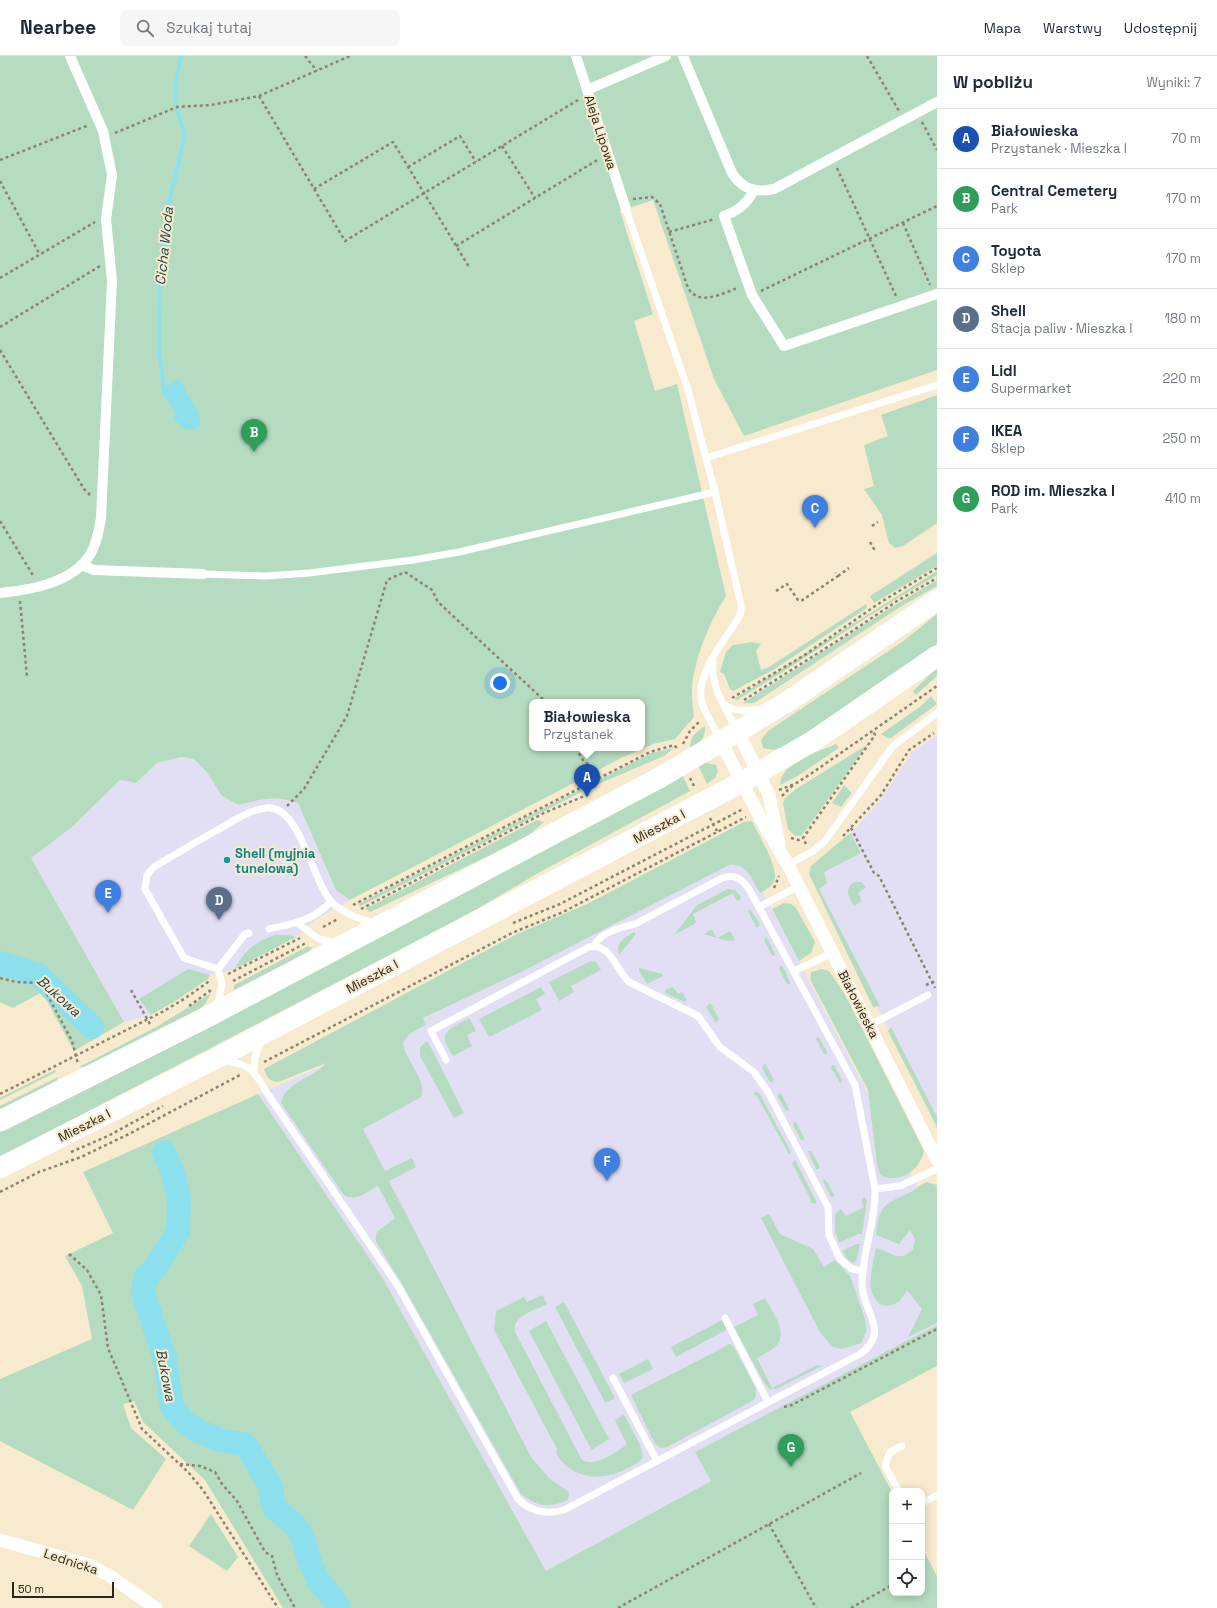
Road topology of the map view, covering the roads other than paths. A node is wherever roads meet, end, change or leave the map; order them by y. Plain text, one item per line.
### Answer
1 (70, 56) edge
2 (576, 56) edge
3 (666, 56) edge
4 (683, 56) edge
5 (588, 92) junction
6 (937, 102) edge
7 (754, 190) junction
8 (625, 206) joint
9 (936, 294) edge
10 (937, 385) edge
11 (706, 458) junction
12 (715, 492) junction
13 (81, 565) junction
14 (203, 574) joint
15 (0, 593) edge
16 (937, 600) edge
17 (715, 655) junction
18 (937, 656) edge
19 (727, 701) junction
20 (787, 702) junction
21 (937, 713) edge
22 (730, 737) junction
23 (750, 777) junction
24 (779, 848) junction
25 (783, 869) junction
26 (799, 886) junction
27 (331, 901) junction
28 (759, 907) junction
29 (389, 921) junction
30 (297, 923) junction
31 (269, 929) dead end
32 (249, 933) dead end
33 (347, 943) junction
34 (594, 946) junction
35 (833, 953) junction
36 (218, 969) junction
37 (794, 971) junction
38 (928, 995) dead end
39 (211, 1015) junction
40 (870, 1025) junction
41 (269, 1030) junction
42 (211, 1060) junction
43 (446, 1060) dead end
44 (253, 1069) junction
45 (0, 1122) edge
46 (937, 1160) edge
47 (0, 1168) edge
48 (937, 1169) edge
49 (875, 1190) junction
50 (863, 1271) junction
51 (725, 1318) dead end
52 (613, 1378) dead end
53 (768, 1402) junction
54 (902, 1446) dead end
55 (656, 1461) junction
56 (897, 1488) edge
57 (937, 1495) edge
58 (925, 1501) edge
59 (0, 1540) edge
60 (156, 1608) edge

1 - 13 street
2 - 5 street, Aleja Lipowa
3 - 5 street
4 - 7 street
5 - 8 street, Aleja Lipowa
6 - 7 street
7 - 9 street
8 - 11 lane
10 - 11 lane
11 - 12 lane
12 - 14 lane
12 - 17 lane
13 - 14 street
13 - 15 street
16 - 20 main road
17 - 19 lane
17 - 22 lane
18 - 23 main road, Mieszka I
19 - 20 lane
19 - 22 lane
20 - 22 main road
21 - 25 lane
22 - 23 street
22 - 23 street
22 - 29 main road
23 - 24 street, Białowieska
23 - 24 street, Białowieska
23 - 41 main road, Mieszka I
24 - 25 street, Białowieska
25 - 26 street, Białowieska
26 - 28 lane
26 - 35 street, Białowieska
27 - 29 lane
27 - 30 lane
27 - 36 lane
28 - 34 lane
28 - 37 lane
29 - 33 main road
30 - 31 lane
30 - 33 lane
32 - 36 lane
33 - 39 main road
34 - 43 lane
34 - 50 lane
35 - 37 lane
35 - 40 street, Białowieska
36 - 39 lane
37 - 49 lane
38 - 40 lane
39 - 45 main road
40 - 46 street, Białowieska
41 - 42 main road, Mieszka I
41 - 44 lane
42 - 44 lane
42 - 47 main road, Mieszka I
44 - 55 lane
48 - 49 lane
49 - 50 lane
50 - 53 lane
51 - 53 lane
52 - 55 lane
53 - 55 lane
54 - 56 lane
57 - 58 lane
59 - 60 street, Lednicka

